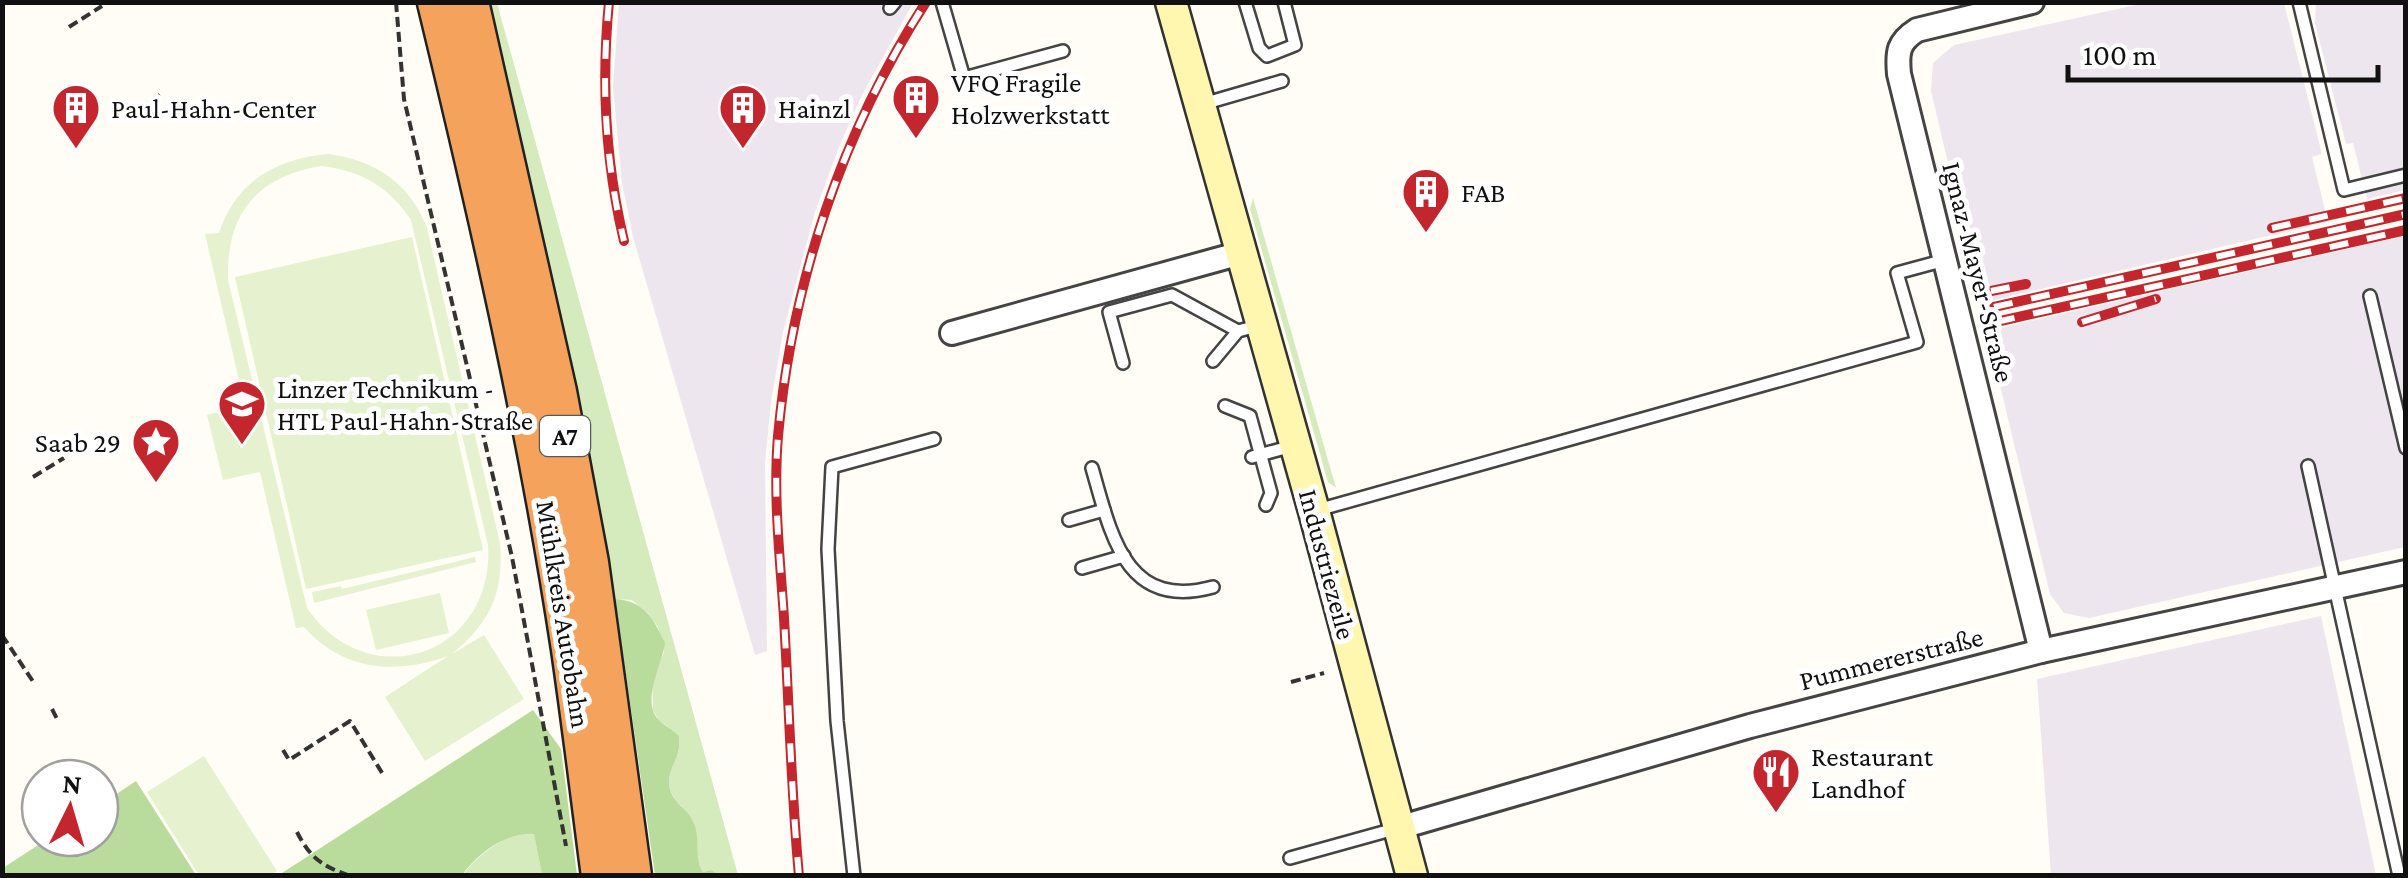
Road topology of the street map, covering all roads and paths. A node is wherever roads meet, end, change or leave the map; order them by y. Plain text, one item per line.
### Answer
1 (396, 2) edge
2 (438, 2) edge
3 (468, 2) edge
4 (1171, 2) edge
5 (1245, 2) edge
6 (1284, 2) edge
7 (2032, 2) edge
8 (2299, 2) edge
9 (948, 4) edge
10 (102, 6) dead end
11 (68, 27) dead end
12 (1063, 51) dead end
13 (1282, 80) dead end
14 (160, 95) dead end
15 (1199, 105) junction
16 (128, 117) dead end
17 (2406, 176) edge
18 (1241, 252) junction
19 (1945, 260) junction
20 (2370, 296) dead end
21 (1250, 328) junction
22 (952, 333) dead end
23 (1213, 361) dead end
24 (1123, 363) dead end
25 (1225, 406) dead end
26 (934, 439) dead end
27 (1296, 445) junction
28 (2406, 448) edge
29 (1256, 456) junction
30 (64, 458) dead end
31 (2308, 466) dead end
32 (1092, 468) dead end
33 (33, 476) dead end
34 (1266, 506) dead end
35 (1104, 510) junction
36 (1314, 511) junction
37 (1068, 520) dead end
38 (1124, 556) junction
39 (1082, 568) dead end
40 (2406, 572) edge
41 (2336, 587) junction
42 (1213, 588) dead end
43 (2, 635) edge
44 (2040, 651) junction
45 (1324, 673) dead end
46 (1291, 682) dead end
47 (34, 684) dead end
48 (52, 709) dead end
49 (57, 719) dead end
50 (283, 750) dead end
51 (384, 776) dead end
52 (1398, 828) junction
53 (297, 832) dead end
54 (1290, 858) dead end
55 (585, 866) edge
56 (351, 876) edge
57 (631, 876) edge
58 (854, 876) edge
59 (1412, 876) edge
60 (2399, 876) edge

1 - 55 path
2 - 55 highway, Mühlkreis Autobahn / A7
3 - 57 highway, Mühlkreis Autobahn / A7
4 - 15 main road, Industriezeile
5 - 6 lane
7 - 19 street, Ignaz-Mayer-Straße
8 - 17 lane
9 - 12 lane
10 - 11 path
13 - 15 lane
14 - 16 path
15 - 18 main road, Industriezeile
18 - 21 main road, Industriezeile
18 - 22 street
19 - 36 lane
19 - 44 street, Ignaz-Mayer-Straße
20 - 28 lane
21 - 23 lane
21 - 24 lane
21 - 27 main road, Industriezeile
25 - 29 lane
26 - 58 lane
27 - 29 lane
27 - 36 main road, Industriezeile
29 - 34 lane
30 - 33 path
31 - 41 lane
32 - 35 lane
35 - 37 lane
35 - 38 lane
36 - 52 main road, Industriezeile
38 - 39 lane
38 - 42 lane
40 - 41 street, Pummererstraße
41 - 44 street, Pummererstraße
41 - 60 lane
43 - 47 path
44 - 52 street, Pummererstraße
45 - 46 path
48 - 49 path
50 - 51 path
52 - 54 lane
52 - 59 main road, Industriezeile
53 - 56 path

